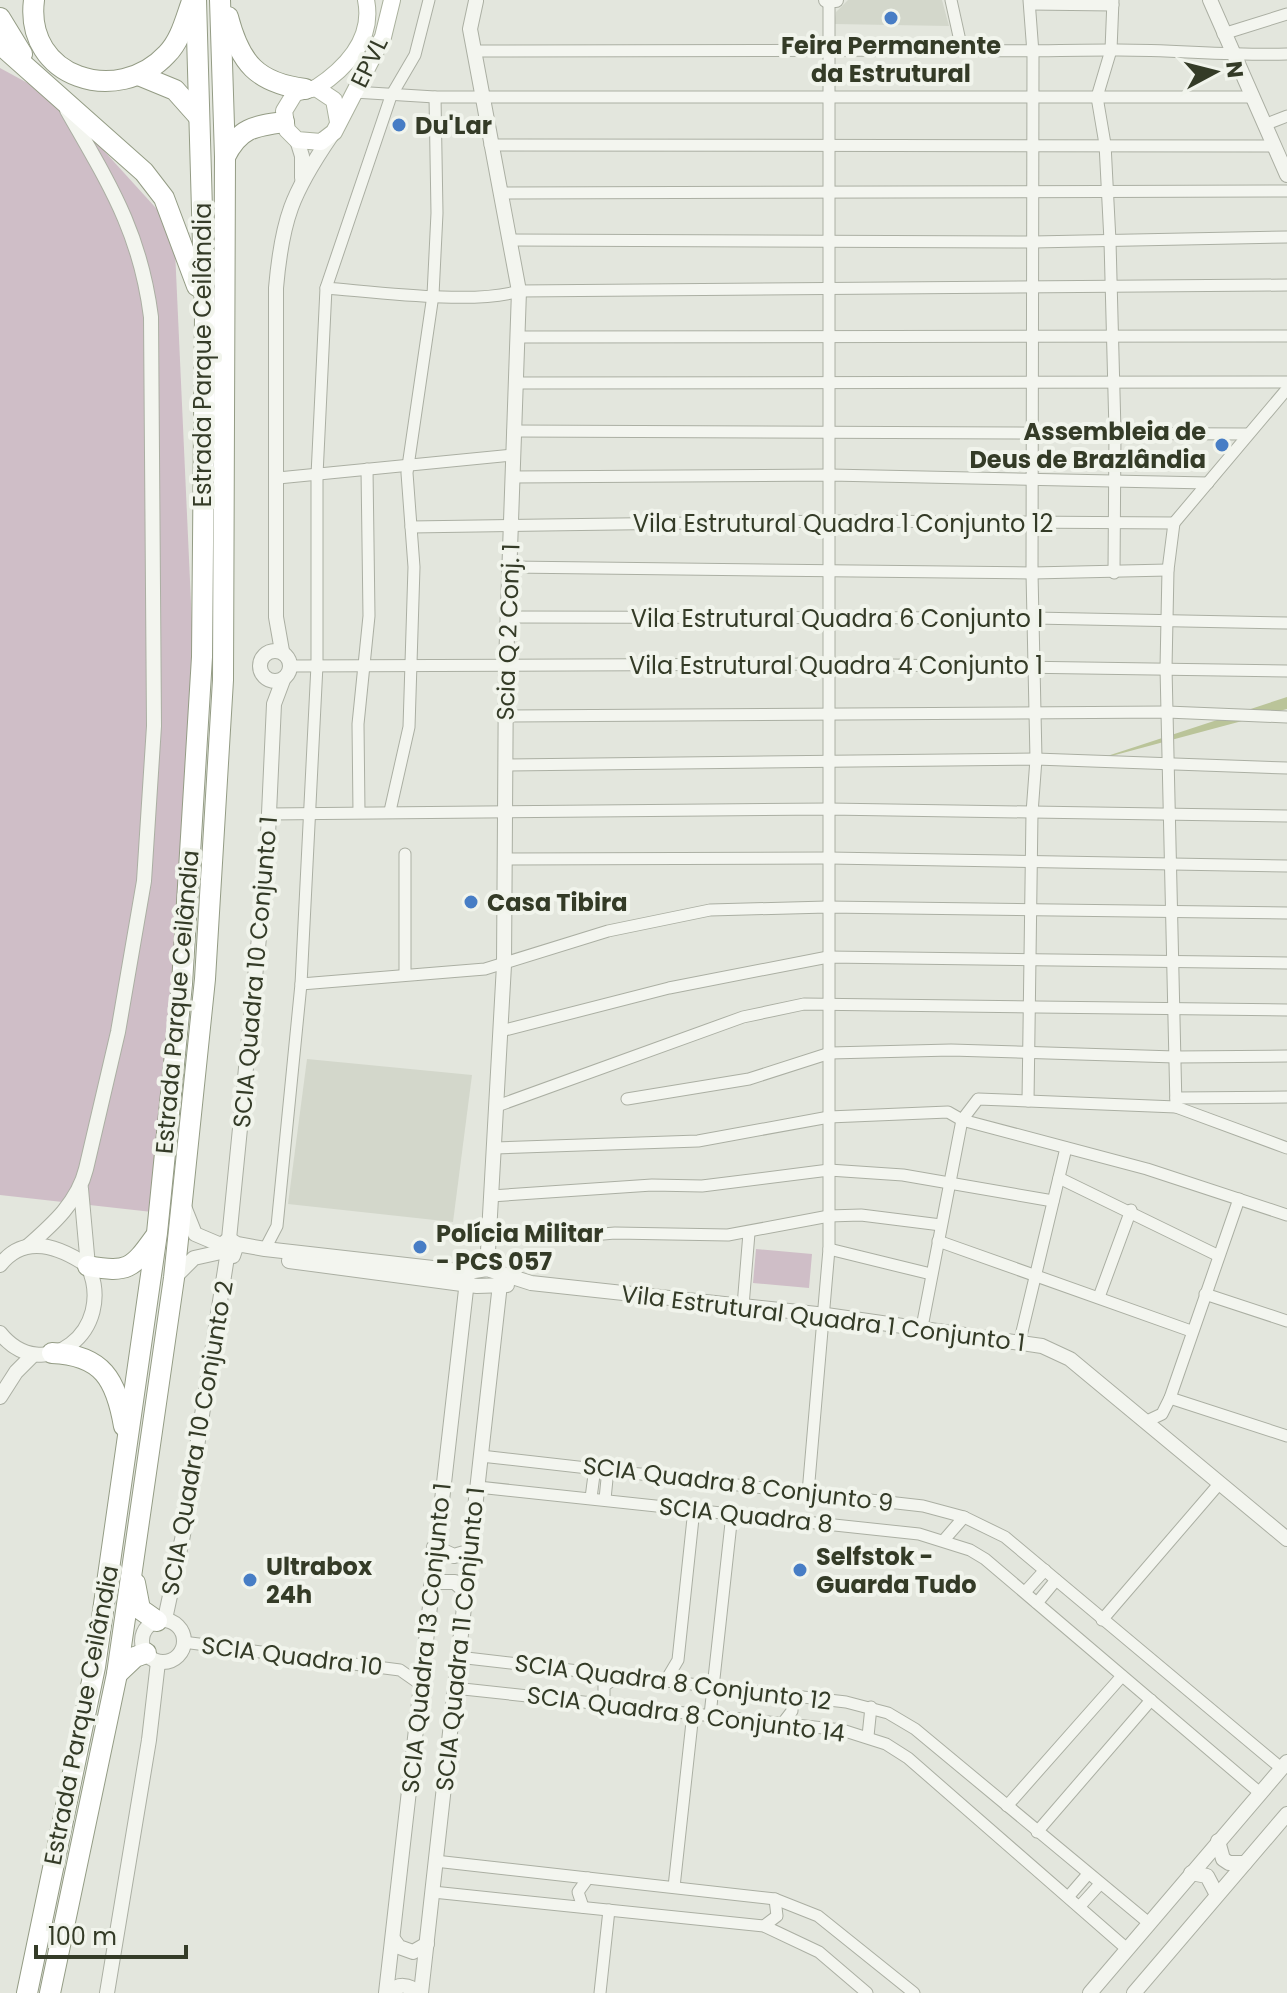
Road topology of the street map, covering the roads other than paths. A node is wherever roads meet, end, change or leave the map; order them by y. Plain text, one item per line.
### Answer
1 (34, 0) edge
2 (194, 0) edge
3 (222, 0) edge
4 (366, 0) edge
5 (392, 0) edge
6 (429, 0) edge
7 (469, 0) edge
8 (476, 0) edge
9 (951, 0) edge
10 (1211, 0) edge
11 (830, 1) edge
12 (1080, 1) edge
13 (1030, 2) edge
14 (1113, 2) edge
15 (1287, 14) edge
16 (0, 18) edge
17 (1223, 34) junction
18 (0, 44) edge
19 (828, 50) junction
20 (962, 50) junction
21 (1111, 50) junction
22 (474, 51) junction
23 (1033, 53) junction
24 (1287, 54) edge
25 (1232, 56) junction
26 (141, 76) junction
27 (311, 88) junction
28 (354, 92) junction
29 (391, 96) junction
30 (481, 96) junction
31 (435, 97) junction
32 (1097, 97) junction
33 (1250, 97) junction
34 (829, 98) junction
35 (1033, 99) junction
36 (63, 103) junction
37 (1287, 116) edge
38 (199, 117) junction
39 (284, 122) junction
40 (1264, 125) junction
41 (336, 127) junction
42 (297, 140) junction
43 (1033, 144) junction
44 (1105, 144) junction
45 (490, 145) junction
46 (829, 146) junction
47 (1275, 146) junction
48 (225, 157) junction
49 (1287, 175) edge
50 (302, 178) junction
51 (1032, 190) junction
52 (1108, 190) junction
53 (1287, 191) edge
54 (830, 192) junction
55 (502, 193) junction
56 (1287, 237) edge
57 (511, 240) junction
58 (829, 241) junction
59 (1110, 241) junction
60 (1033, 242) junction
61 (1287, 285) edge
62 (1112, 286) junction
63 (326, 288) junction
64 (830, 288) junction
65 (1033, 289) junction
66 (519, 291) junction
67 (433, 295) junction
68 (205, 315) junction
69 (830, 335) junction
70 (1287, 336) edge
71 (519, 337) junction
72 (1033, 337) junction
73 (1112, 337) junction
74 (1287, 382) edge
75 (516, 383) junction
76 (830, 384) junction
77 (1033, 384) junction
78 (1113, 384) junction
79 (1287, 389) edge
80 (829, 429) junction
81 (513, 431) junction
82 (1035, 431) junction
83 (1115, 431) junction
84 (1247, 434) junction
85 (512, 455) junction
86 (410, 462) junction
87 (367, 469) junction
88 (317, 475) junction
89 (830, 475) junction
90 (512, 477) junction
91 (1034, 477) junction
92 (278, 478) junction
93 (1114, 479) junction
94 (1208, 483) junction
95 (829, 521) junction
96 (1033, 523) junction
97 (1174, 523) junction
98 (511, 524) junction
99 (1115, 525) junction
100 (411, 527) junction
101 (510, 567) junction
102 (828, 569) junction
103 (1168, 570) junction
104 (1032, 573) junction
105 (1114, 573) junction
106 (276, 617) junction
107 (508, 617) junction
108 (828, 617) junction
109 (1034, 618) junction
110 (1166, 619) junction
111 (1287, 623) edge
112 (282, 651) junction
113 (265, 654) junction
114 (827, 664) junction
115 (317, 665) junction
116 (506, 665) junction
117 (1033, 665) junction
118 (290, 666) junction
119 (365, 667) junction
120 (411, 667) junction
121 (1166, 668) junction
122 (1287, 671) edge
123 (267, 680) junction
124 (283, 680) junction
125 (274, 704) junction
126 (827, 712) junction
127 (1167, 712) junction
128 (1033, 715) junction
129 (505, 716) junction
130 (1287, 717) edge
131 (1036, 759) junction
132 (828, 761) junction
133 (505, 765) junction
134 (1169, 765) junction
135 (1287, 768) edge
136 (829, 809) junction
137 (390, 811) junction
138 (359, 812) junction
139 (504, 812) junction
140 (309, 813) junction
141 (1032, 813) junction
142 (269, 814) junction
143 (1170, 815) junction
144 (1287, 816) edge
145 (405, 854) dead end
146 (829, 858) junction
147 (504, 859) junction
148 (1033, 860) junction
149 (1171, 864) junction
150 (1287, 866) edge
151 (827, 907) junction
152 (1173, 909) junction
153 (1032, 910) junction
154 (1287, 913) edge
155 (828, 957) junction
156 (1030, 960) junction
157 (1287, 963) edge
158 (1174, 964) junction
159 (504, 965) junction
160 (405, 974) junction
161 (301, 984) junction
162 (829, 1002) junction
163 (1028, 1008) junction
164 (1287, 1010) edge
165 (1176, 1012) junction
166 (501, 1031) junction
167 (830, 1053) junction
168 (1027, 1053) junction
169 (1287, 1056) edge
170 (1175, 1057) junction
171 (1287, 1097) edge
172 (627, 1099) dead end
173 (1028, 1101) junction
174 (1176, 1103) junction
175 (497, 1106) junction
176 (829, 1117) junction
177 (962, 1120) junction
178 (495, 1148) junction
179 (1066, 1148) junction
180 (1287, 1148) edge
181 (829, 1170) junction
182 (1059, 1178) junction
183 (947, 1183) junction
184 (81, 1189) junction
185 (491, 1196) junction
186 (182, 1198) junction
187 (1239, 1199) junction
188 (1053, 1201) junction
189 (1131, 1210) junction
190 (1287, 1215) edge
191 (829, 1216) junction
192 (941, 1225) junction
193 (277, 1226) junction
194 (157, 1233) junction
195 (749, 1233) junction
196 (568, 1237) dead end
197 (938, 1241) junction
198 (28, 1246) junction
199 (228, 1248) junction
200 (265, 1249) junction
201 (829, 1249) junction
202 (287, 1251) junction
203 (1217, 1255) junction
204 (1, 1262) edge
205 (88, 1266) junction
206 (931, 1274) junction
207 (1036, 1274) junction
208 (496, 1277) junction
209 (174, 1278) junction
210 (467, 1278) junction
211 (1205, 1294) junction
212 (1099, 1297) junction
213 (743, 1306) junction
214 (826, 1315) junction
215 (1287, 1321) edge
216 (922, 1327) junction
217 (1191, 1331) junction
218 (0, 1333) edge
219 (1020, 1340) junction
220 (43, 1354) junction
221 (0, 1397) edge
222 (1170, 1398) junction
223 (1145, 1422) junction
224 (1287, 1436) edge
225 (127, 1447) junction
226 (481, 1456) junction
227 (595, 1467) junction
228 (608, 1469) junction
229 (1219, 1484) junction
230 (478, 1487) junction
231 (808, 1493) junction
232 (591, 1498) junction
233 (605, 1499) junction
234 (694, 1509) junction
235 (732, 1514) junction
236 (964, 1517) junction
237 (1287, 1539) edge
238 (944, 1540) junction
239 (434, 1547) junction
240 (471, 1551) junction
241 (134, 1552) junction
242 (1045, 1570) junction
243 (1056, 1580) junction
244 (431, 1585) junction
245 (466, 1592) junction
246 (1025, 1592) junction
247 (1037, 1603) junction
248 (161, 1620) junction
249 (1102, 1620) junction
250 (183, 1642) junction
251 (152, 1657) junction
252 (458, 1657) junction
253 (423, 1658) junction
254 (400, 1670) junction
255 (117, 1674) junction
256 (1122, 1676) junction
257 (617, 1677) junction
258 (665, 1682) junction
259 (420, 1684) junction
260 (713, 1687) junction
261 (454, 1688) junction
262 (792, 1696) junction
263 (1151, 1700) junction
264 (604, 1703) junction
265 (871, 1707) junction
266 (693, 1713) junction
267 (710, 1715) junction
268 (782, 1724) junction
269 (868, 1736) junction
270 (1284, 1765) edge
271 (1260, 1793) junction
272 (1007, 1806) junction
273 (1287, 1814) edge
274 (1037, 1832) junction
275 (1218, 1841) junction
276 (435, 1861) junction
277 (1245, 1863) junction
278 (1191, 1873) junction
279 (1088, 1874) junction
280 (588, 1878) junction
281 (1100, 1884) junction
282 (674, 1887) junction
283 (433, 1892) junction
284 (1217, 1895) junction
285 (1069, 1896) junction
286 (775, 1899) junction
287 (1080, 1906) junction
288 (583, 1907) junction
289 (609, 1910) junction
290 (1150, 1924) junction
291 (764, 1926) junction
292 (393, 1939) junction
293 (427, 1944) junction
294 (1127, 1949) junction
295 (58, 1954) junction
296 (27, 1993) edge
297 (50, 1993) edge
298 (66, 1993) edge
299 (107, 1993) edge
300 (388, 1993) edge
301 (419, 1993) edge
302 (600, 1993) edge
303 (867, 1993) edge
304 (914, 1993) edge
305 (1090, 1993) edge
306 (1134, 1993) edge

1 - 26 highway
2 - 26 highway
2 - 38 highway, Estrada Parque Ceilândia
3 - 27 highway
3 - 48 highway, Estrada Parque Ceilândia
4 - 27 main road, EPVL
5 - 28 main road, EPVL
6 - 29 street
7 - 8 street
8 - 22 street, Scia Q 2 Conj. 1
9 - 20 street
10 - 17 street
11 - 19 street
12 - 13 street
12 - 14 street
13 - 23 street
14 - 21 street
15 - 17 street
16 - 36 highway
17 - 25 street
18 - 36 highway
19 - 20 street
19 - 22 street
19 - 34 street
20 - 23 street
21 - 23 street
21 - 25 street
21 - 32 street
22 - 30 street, Scia Q 2 Conj. 1
23 - 35 street
24 - 25 street
25 - 33 street
26 - 38 highway
27 - 39 main road
27 - 41 main road
28 - 29 street
28 - 41 main road, EPVL
29 - 31 street
29 - 63 street
30 - 31 street
30 - 34 street
30 - 45 street, Scia Q 2 Conj. 1
31 - 67 street
32 - 33 street
32 - 35 street
32 - 44 street
33 - 40 street
34 - 35 street
34 - 46 street
35 - 43 street
36 - 68 highway
36 - 184 street
37 - 40 street
38 - 68 highway, Estrada Parque Ceilândia
39 - 42 main road
39 - 48 highway
40 - 47 street
41 - 42 main road
41 - 50 street
42 - 50 street
43 - 44 street
43 - 46 street
43 - 51 street
44 - 47 street
44 - 52 street
45 - 46 street
45 - 55 street, Scia Q 2 Conj. 1
46 - 54 street
47 - 49 street
48 - 186 highway, Estrada Parque Ceilândia
50 - 92 street
51 - 52 street
51 - 54 street
51 - 60 street
52 - 53 street
52 - 59 street
54 - 55 street
54 - 58 street
55 - 57 street, Scia Q 2 Conj. 1
56 - 59 street
57 - 58 street
57 - 66 street, Scia Q 2 Conj. 1
58 - 60 street
58 - 64 street
59 - 60 street
59 - 62 street
60 - 65 street
61 - 62 street
62 - 65 street
62 - 73 street
63 - 67 street
63 - 88 street
64 - 65 street
64 - 66 street
64 - 69 street
65 - 72 street
66 - 67 street
66 - 71 street, Scia Q 2 Conj. 1
67 - 86 street
68 - 194 highway, Estrada Parque Ceilândia
69 - 71 street
69 - 72 street
69 - 76 street
70 - 73 street
71 - 75 street, Scia Q 2 Conj. 1
72 - 73 street
72 - 77 street
73 - 78 street
74 - 78 street
75 - 76 street
75 - 81 street, Scia Q 2 Conj. 1
76 - 77 street
76 - 80 street
77 - 78 street
77 - 82 street
78 - 83 street
79 - 84 street
80 - 81 street
80 - 82 street
80 - 89 street
81 - 85 street, Scia Q 2 Conj. 1
82 - 83 street
82 - 91 street
83 - 84 street
83 - 93 street
84 - 94 street
85 - 86 street
85 - 90 street, Scia Q 2 Conj. 1
86 - 87 street
86 - 100 street
87 - 88 street
87 - 119 street
88 - 92 street
88 - 115 street
89 - 90 street
89 - 91 street
89 - 95 street
90 - 98 street, Scia Q 2 Conj. 1
91 - 93 street
91 - 96 street
92 - 106 street
93 - 94 street
93 - 99 street
94 - 97 street
95 - 96 street, Vila Estrutural Quadra 1 Conjunto 12
95 - 98 street, Vila Estrutural Quadra 1 Conjunto 12
95 - 102 street
96 - 99 street, Vila Estrutural Quadra 1 Conjunto 12
96 - 104 street
97 - 99 street, Vila Estrutural Quadra 1 Conjunto 12
97 - 103 street
98 - 100 street, Vila Estrutural Quadra 1 Conjunto 12
98 - 101 street, Scia Q 2 Conj. 1
99 - 105 street
100 - 120 street
101 - 102 street
101 - 107 street, Scia Q 2 Conj. 1
102 - 104 street
102 - 108 street
103 - 105 street
103 - 110 street
104 - 105 street
104 - 109 street
106 - 112 street
106 - 113 street
107 - 108 street, Vila Estrutural Quadra 6 Conjunto I
107 - 116 street, Scia Q 2 Conj. 1
108 - 109 street, Vila Estrutural Quadra 6 Conjunto I
108 - 114 street
109 - 110 street, Vila Estrutural Quadra 6 Conjunto I
109 - 117 street
110 - 111 street, Vila Estrutural Quadra 6 Conjunto I
110 - 121 street
112 - 113 street
112 - 118 street
113 - 123 street
114 - 116 street, Vila Estrutural Quadra 4 Conjunto 1
114 - 117 street, Vila Estrutural Quadra 4 Conjunto 1
114 - 126 street
115 - 118 street, Vila Estrutural Quadra 4 Conjunto 1
115 - 119 street, Vila Estrutural Quadra 4 Conjunto 1
115 - 140 street
116 - 120 street, Vila Estrutural Quadra 4 Conjunto 1
116 - 129 street, Scia Q 2 Conj. 1
117 - 121 street, Vila Estrutural Quadra 4 Conjunto 1
117 - 128 street
118 - 124 street
119 - 120 street, Vila Estrutural Quadra 4 Conjunto 1
119 - 138 street
120 - 137 street
121 - 122 street, Vila Estrutural Quadra 4 Conjunto 1
121 - 127 street
123 - 124 street
123 - 125 street, SCIA Quadra 10 Conjunto 1
124 - 125 street, SCIA Quadra 10 Conjunto 1
125 - 142 street, SCIA Quadra 10 Conjunto 1
126 - 128 street
126 - 129 street
126 - 132 street
127 - 128 street
127 - 130 street
127 - 134 street
128 - 131 street
129 - 133 street, Scia Q 2 Conj. 1
131 - 132 street
131 - 134 street
131 - 141 street
132 - 133 street
132 - 136 street
133 - 139 street, Scia Q 2 Conj. 1
134 - 135 street
134 - 143 street
136 - 139 street
136 - 141 street
136 - 146 street
137 - 138 street
137 - 139 street
138 - 140 street
139 - 147 street, Scia Q 2 Conj. 1
140 - 142 street
140 - 161 street
141 - 143 street
141 - 148 street
142 - 199 street, SCIA Quadra 10 Conjunto 1
143 - 144 street
143 - 149 street
145 - 160 street
146 - 147 street
146 - 148 street
146 - 151 street
147 - 159 street, Scia Q 2 Conj. 1
148 - 149 street
148 - 153 street
149 - 150 street
149 - 152 street
151 - 153 street
151 - 155 street
151 - 159 street
152 - 153 street
152 - 154 street
152 - 158 street
153 - 156 street
155 - 156 street
155 - 162 street
155 - 166 street
156 - 158 street
156 - 163 street
157 - 158 street
158 - 165 street
159 - 160 street
159 - 166 street, Scia Q 2 Conj. 1
160 - 161 street
161 - 193 street
162 - 163 street
162 - 167 street
162 - 175 street
163 - 165 street
163 - 168 street
164 - 165 street
165 - 170 street
166 - 175 street, Scia Q 2 Conj. 1
167 - 168 street
167 - 172 street
167 - 176 street
168 - 170 street
168 - 173 street
169 - 170 street
170 - 174 street
171 - 174 street
173 - 174 street
173 - 177 street
174 - 180 street
175 - 178 street, Scia Q 2 Conj. 1
176 - 177 street
176 - 178 street
176 - 181 street
177 - 179 street
177 - 183 street
178 - 185 street, Scia Q 2 Conj. 1
179 - 182 street
179 - 187 street
181 - 183 street
181 - 185 street
181 - 191 street
182 - 188 street
182 - 189 street
183 - 188 street
183 - 192 street
184 - 198 street
184 - 205 street
185 - 208 street, Scia Q 2 Conj. 1
186 - 199 street
186 - 209 highway, Estrada Parque Ceilândia
187 - 190 street
187 - 203 street
188 - 207 street
189 - 203 street
189 - 212 street
191 - 192 street
191 - 195 street
191 - 201 street
192 - 197 street
193 - 200 street
193 - 202 street
194 - 205 highway
194 - 225 highway, Estrada Parque Ceilândia
195 - 196 street
195 - 213 street
197 - 206 street
197 - 207 street
198 - 204 street
198 - 205 street
199 - 200 street
199 - 209 street
199 - 210 street
199 - 248 street, SCIA Quadra 10 Conjunto 2
200 - 202 street
201 - 206 street
201 - 214 street
202 - 210 street
203 - 211 street
205 - 220 street
206 - 216 street
207 - 212 street
207 - 219 street
208 - 210 street
208 - 210 street
208 - 213 street, Vila Estrutural Quadra 1 Conjunto 1
208 - 226 street, SCIA Quadra 11 Conjunto 1
209 - 241 highway, Estrada Parque Ceilândia
210 - 239 street, SCIA Quadra 13 Conjunto 1
211 - 215 street
211 - 217 street
212 - 217 street
213 - 214 street, Vila Estrutural Quadra 1 Conjunto 1
214 - 216 street, Vila Estrutural Quadra 1 Conjunto 1
214 - 231 street
216 - 219 street, Vila Estrutural Quadra 1 Conjunto 1
217 - 222 street
218 - 220 street
219 - 223 street, Vila Estrutural Quadra 1 Conjunto 1
220 - 221 street
220 - 225 highway
222 - 223 street
222 - 224 street
223 - 229 street, Vila Estrutural Quadra 1 Conjunto 1
225 - 296 highway, Estrada Parque Ceilândia
226 - 227 street, SCIA Quadra 8 Conjunto 9
226 - 230 street, SCIA Quadra 11 Conjunto 1
227 - 228 street, SCIA Quadra 8 Conjunto 9
227 - 232 street
228 - 231 street, SCIA Quadra 8 Conjunto 9
228 - 233 street
229 - 237 street, Vila Estrutural Quadra 1 Conjunto 1
229 - 249 street
230 - 232 street, SCIA Quadra 8
230 - 240 street, SCIA Quadra 11 Conjunto 1
231 - 236 street, SCIA Quadra 8 Conjunto 9
232 - 233 street, SCIA Quadra 8
233 - 234 street, SCIA Quadra 8
234 - 235 street, SCIA Quadra 8
234 - 258 street
235 - 238 street, SCIA Quadra 8
235 - 260 street
236 - 238 street
236 - 242 street, SCIA Quadra 8 Conjunto 9
238 - 246 street, SCIA Quadra 8
239 - 240 street
239 - 244 street, SCIA Quadra 13 Conjunto 1
240 - 245 street, SCIA Quadra 11 Conjunto 1
241 - 248 highway
241 - 255 highway, Estrada Parque Ceilândia
242 - 243 street, SCIA Quadra 8 Conjunto 9
242 - 246 street
243 - 247 street
243 - 249 street, SCIA Quadra 8 Conjunto 9
244 - 245 street
244 - 253 street, SCIA Quadra 13 Conjunto 1
245 - 252 street, SCIA Quadra 11 Conjunto 1
246 - 247 street, SCIA Quadra 8
247 - 256 street, SCIA Quadra 8
248 - 250 street
248 - 251 street
249 - 270 street, SCIA Quadra 8 Conjunto 9
250 - 251 street
250 - 254 street, SCIA Quadra 10
251 - 255 highway
251 - 299 street
252 - 257 street, SCIA Quadra 8 Conjunto 12
252 - 261 street, SCIA Quadra 11 Conjunto 1
253 - 254 street, SCIA Quadra 10
253 - 259 street, SCIA Quadra 13 Conjunto 1
254 - 259 street, SCIA Quadra 10
255 - 295 highway, Estrada Parque Ceilândia
256 - 263 street, SCIA Quadra 8
256 - 272 street
257 - 258 street, SCIA Quadra 8 Conjunto 12
257 - 264 street
258 - 260 street, SCIA Quadra 8 Conjunto 12
259 - 292 street, SCIA Quadra 13 Conjunto 1
260 - 262 street, SCIA Quadra 8 Conjunto 12
260 - 267 street
261 - 264 street, SCIA Quadra 8 Conjunto 14
261 - 276 street, SCIA Quadra 11 Conjunto 1
262 - 265 street, SCIA Quadra 8 Conjunto 12
262 - 268 street
263 - 271 street, SCIA Quadra 8
263 - 274 street
264 - 266 street, SCIA Quadra 8 Conjunto 14
265 - 269 street
265 - 272 street, SCIA Quadra 8 Conjunto 12
266 - 267 street, SCIA Quadra 8 Conjunto 14
266 - 282 street
267 - 268 street, SCIA Quadra 8 Conjunto 14
268 - 269 street, SCIA Quadra 8 Conjunto 14
269 - 285 street, SCIA Quadra 8 Conjunto 14
270 - 271 street
271 - 275 street
272 - 274 street, SCIA Quadra 8 Conjunto 12
273 - 277 street
274 - 279 street, SCIA Quadra 8 Conjunto 12
275 - 277 street
275 - 278 street
276 - 280 street
276 - 283 street, SCIA Quadra 11 Conjunto 1
277 - 284 street
278 - 284 street
278 - 290 street
279 - 281 street, SCIA Quadra 8 Conjunto 12
279 - 285 street
280 - 282 street
280 - 288 street
281 - 287 street
281 - 290 street, SCIA Quadra 8 Conjunto 12
282 - 286 street
283 - 288 street
283 - 293 street, SCIA Quadra 11 Conjunto 1
284 - 306 street
285 - 287 street, SCIA Quadra 8 Conjunto 14
286 - 291 street
286 - 304 street
287 - 294 street, SCIA Quadra 8 Conjunto 14
288 - 289 street
289 - 291 street
289 - 302 street
290 - 294 street
291 - 303 street
292 - 293 street
292 - 300 street, SCIA Quadra 13 Conjunto 1
293 - 301 street, SCIA Quadra 11 Conjunto 1
294 - 305 street
295 - 297 highway, Estrada Parque Ceilândia
295 - 298 highway
300 - 301 street

